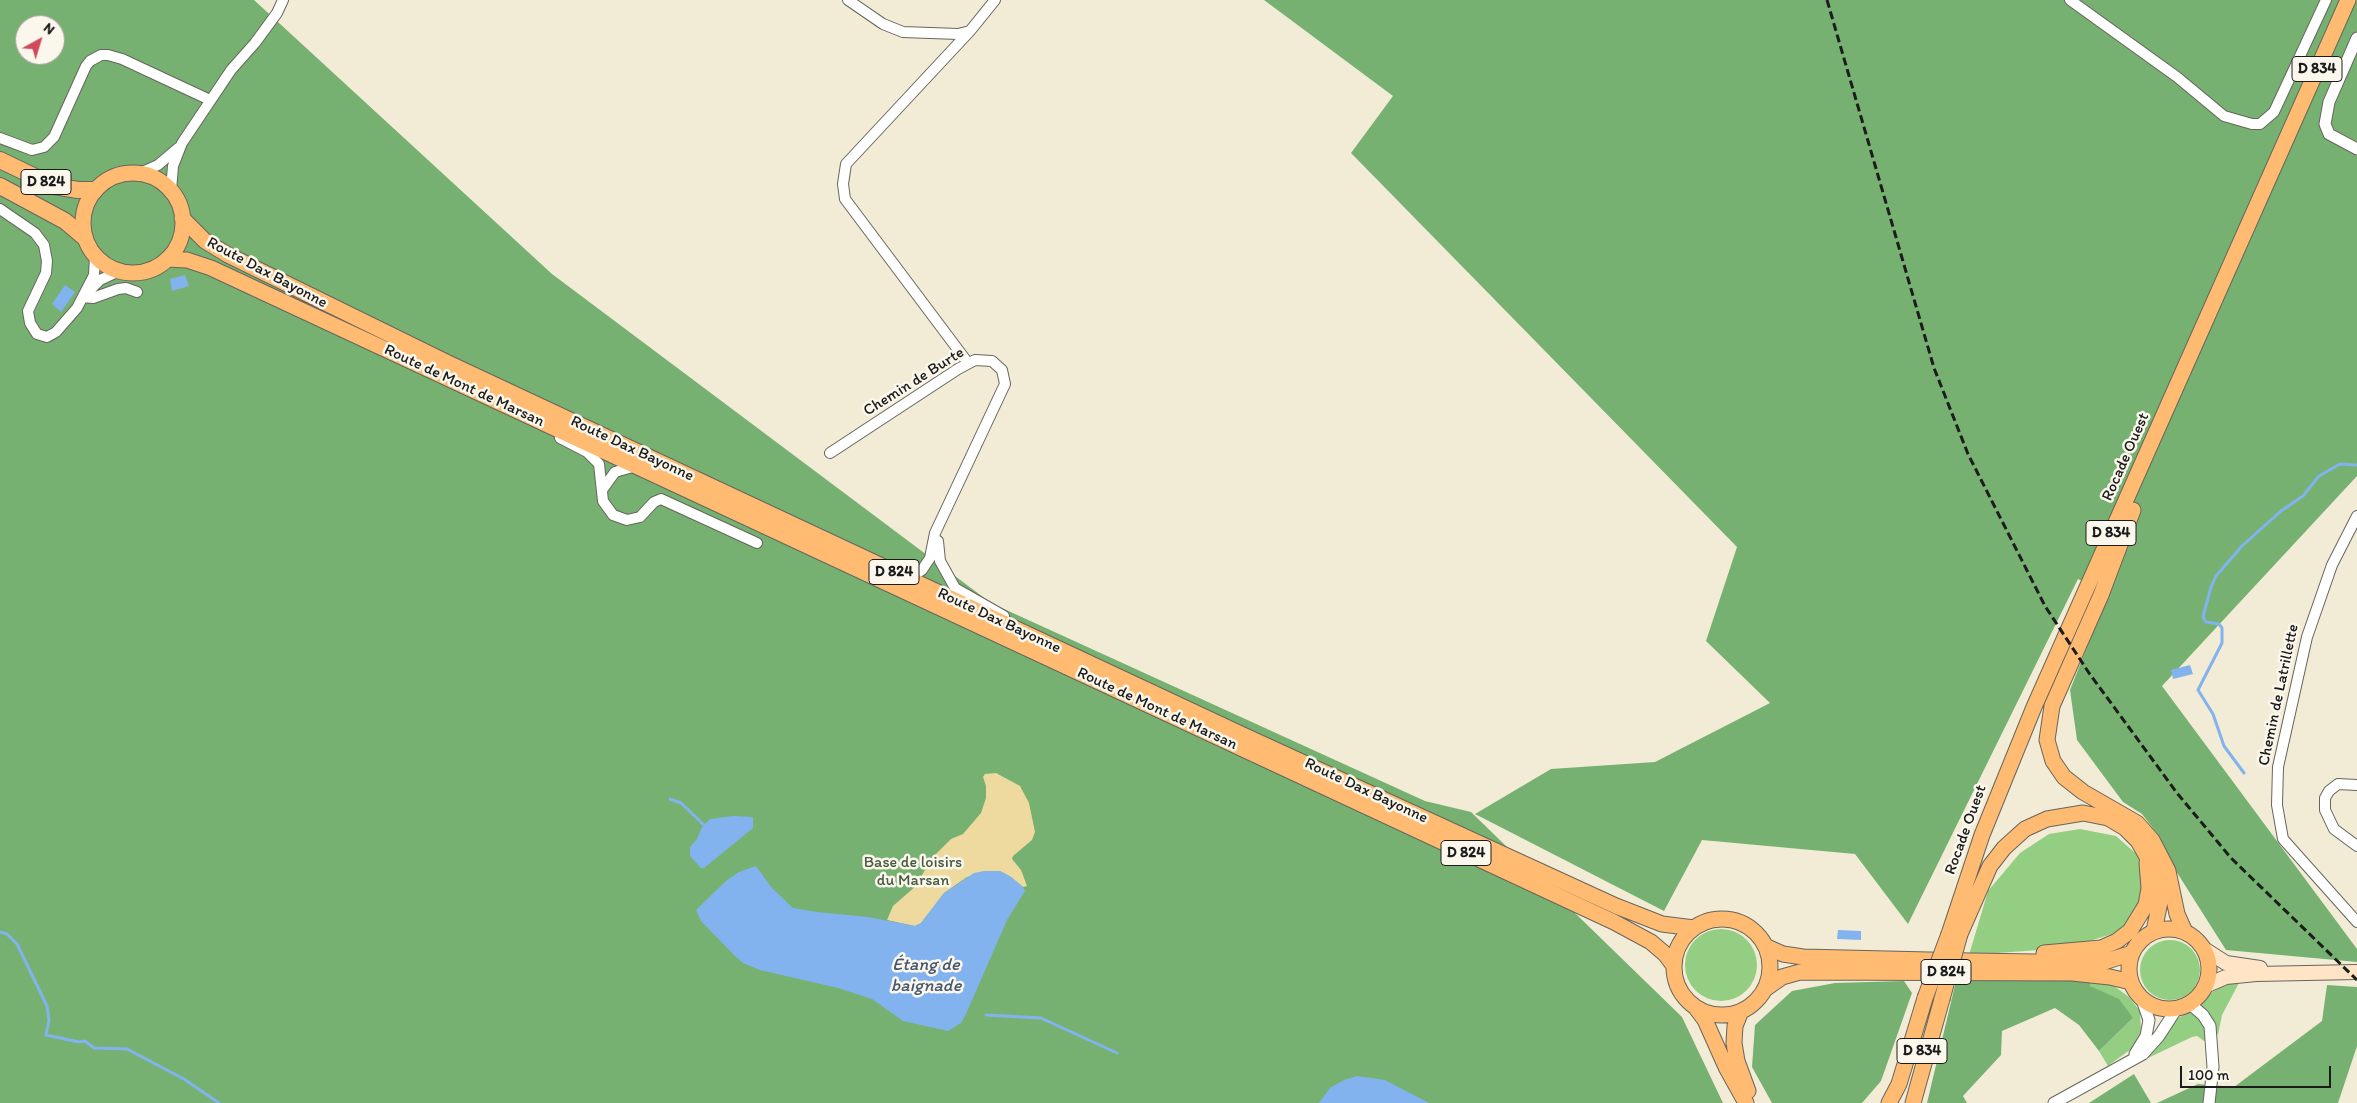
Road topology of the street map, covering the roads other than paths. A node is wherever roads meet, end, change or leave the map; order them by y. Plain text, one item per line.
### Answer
1 (283, 0) edge
2 (848, 0) edge
3 (995, 0) edge
4 (2070, 0) edge
5 (2326, 0) edge
6 (2348, 0) edge
7 (970, 31) junction
8 (2357, 38) edge
9 (210, 100) junction
10 (0, 138) edge
11 (2286, 138) junction
12 (182, 143) junction
13 (2357, 149) edge
14 (0, 160) edge
15 (140, 174) junction
16 (0, 186) edge
17 (95, 190) junction
18 (170, 190) junction
19 (0, 209) edge
20 (182, 218) junction
21 (85, 238) junction
22 (95, 256) junction
23 (167, 259) junction
24 (119, 271) junction
25 (137, 292) dead end
26 (84, 297) junction
27 (968, 363) junction
28 (476, 391) junction
29 (830, 453) dead end
30 (636, 466) junction
31 (601, 491) junction
32 (2357, 516) edge
33 (942, 521) junction
34 (757, 543) dead end
35 (909, 579) junction
36 (1084, 660) junction
37 (2357, 785) edge
38 (2344, 835) junction
39 (2357, 837) edge
40 (2357, 846) edge
41 (2146, 855) junction
42 (2357, 922) edge
43 (1694, 928) junction
44 (2154, 931) junction
45 (2185, 932) junction
46 (1955, 934) junction
47 (1765, 946) junction
48 (2204, 949) junction
49 (2132, 953) junction
50 (1970, 961) junction
51 (1674, 966) junction
52 (2301, 972) junction
53 (2357, 972) edge
54 (2131, 982) junction
55 (2205, 986) junction
56 (1765, 989) junction
57 (2140, 997) junction
58 (1933, 999) junction
59 (2183, 1006) junction
60 (1695, 1007) junction
61 (1741, 1011) junction
62 (2130, 1061) junction
63 (1746, 1103) edge
64 (1756, 1103) edge
65 (1889, 1103) edge
66 (1913, 1103) edge
67 (2054, 1103) edge
68 (2209, 1103) edge

1 - 9 street
2 - 7 street
3 - 7 street
4 - 5 street
6 - 11 main road, Rocade Ouest / D 834
7 - 27 street
8 - 13 street
9 - 10 street
9 - 12 street
11 - 45 main road
11 - 46 main road, Rocade Ouest / D 834
12 - 15 street
12 - 18 street
14 - 17 highway, D 824
15 - 17 main road
15 - 18 main road
16 - 21 highway, D 824
17 - 21 main road
18 - 20 main road
19 - 26 street
20 - 23 main road
20 - 35 main road, Route Dax Bayonne / D 824
21 - 22 main road
22 - 24 main road
22 - 26 street
23 - 24 main road
23 - 28 main road, Route de Mont de Marsan / D 824
24 - 26 street
25 - 26 street
27 - 29 street, Chemin de Burte
27 - 33 street, Chemin de Burte
28 - 30 main road, Route de Mont de Marsan / D 824
28 - 31 street
30 - 31 street
30 - 51 main road, Route de Mont de Marsan / D 824
31 - 34 street
32 - 42 street, Chemin de Latrillette
33 - 35 street, Chemin de Burte
33 - 36 street, Chemin de Burte
35 - 36 main road, Route Dax Bayonne / D 824
36 - 43 main road, Route Dax Bayonne / D 824
37 - 38 street
38 - 39 street
38 - 40 street
41 - 44 main road
41 - 46 main road
41 - 50 main road, D 824
43 - 47 main road
43 - 51 main road
44 - 45 main road
44 - 49 main road
45 - 48 main road
46 - 58 main road, D 834, bridge
47 - 50 main road, D 824
47 - 56 main road
48 - 52 main road
48 - 55 main road
49 - 50 main road, D 824
49 - 54 main road
51 - 60 main road
52 - 53 main road
52 - 55 main road
54 - 56 main road, D 824
54 - 57 main road
55 - 59 main road
56 - 61 main road
57 - 59 main road
57 - 62 street
58 - 65 main road, D 824
58 - 66 main road, D 834
59 - 62 street
59 - 68 street
60 - 61 main road
60 - 63 main road
61 - 64 main road
62 - 67 street

